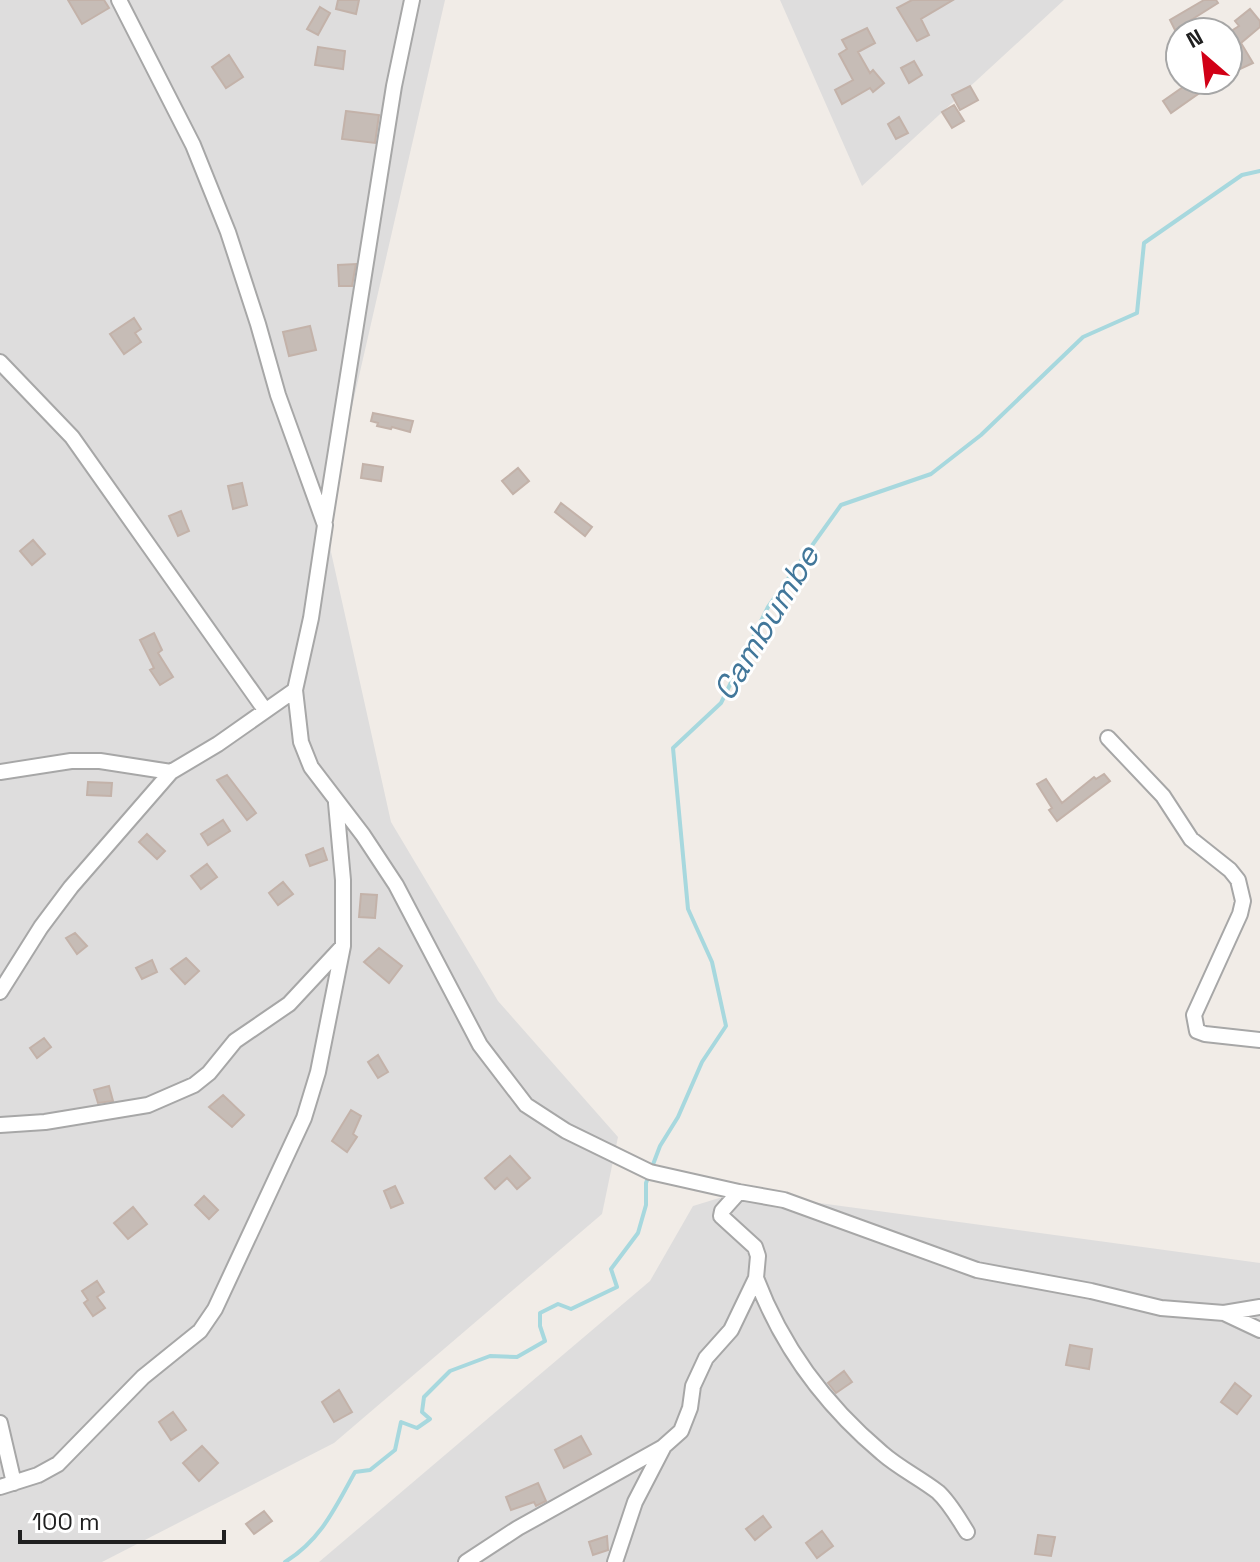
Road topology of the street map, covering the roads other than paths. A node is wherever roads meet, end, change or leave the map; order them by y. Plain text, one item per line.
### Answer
1 (119, 0) edge
2 (412, 0) edge
3 (0, 362) edge
4 (325, 525) junction
5 (295, 690) junction
6 (265, 710) junction
7 (1108, 738) dead end
8 (0, 772) edge
9 (171, 772) junction
10 (336, 802) junction
11 (343, 946) junction
12 (0, 992) edge
13 (1260, 1040) edge
14 (0, 1125) edge
15 (739, 1192) junction
16 (756, 1278) junction
17 (1260, 1307) edge
18 (1224, 1313) junction
19 (1260, 1330) edge
20 (0, 1423) edge
21 (663, 1447) junction
22 (7, 1485) edge
23 (967, 1532) dead end
24 (466, 1562) edge
25 (615, 1562) edge

1 - 4 street
2 - 4 street
3 - 6 street
4 - 5 street
5 - 6 street
5 - 10 street
6 - 9 street
7 - 13 street
8 - 9 street
9 - 12 street
10 - 11 street
10 - 15 street
11 - 14 street
11 - 22 street
15 - 16 street
15 - 18 street
16 - 21 street
16 - 23 street
17 - 18 street
18 - 19 street
20 - 22 street
21 - 24 street
21 - 25 street

